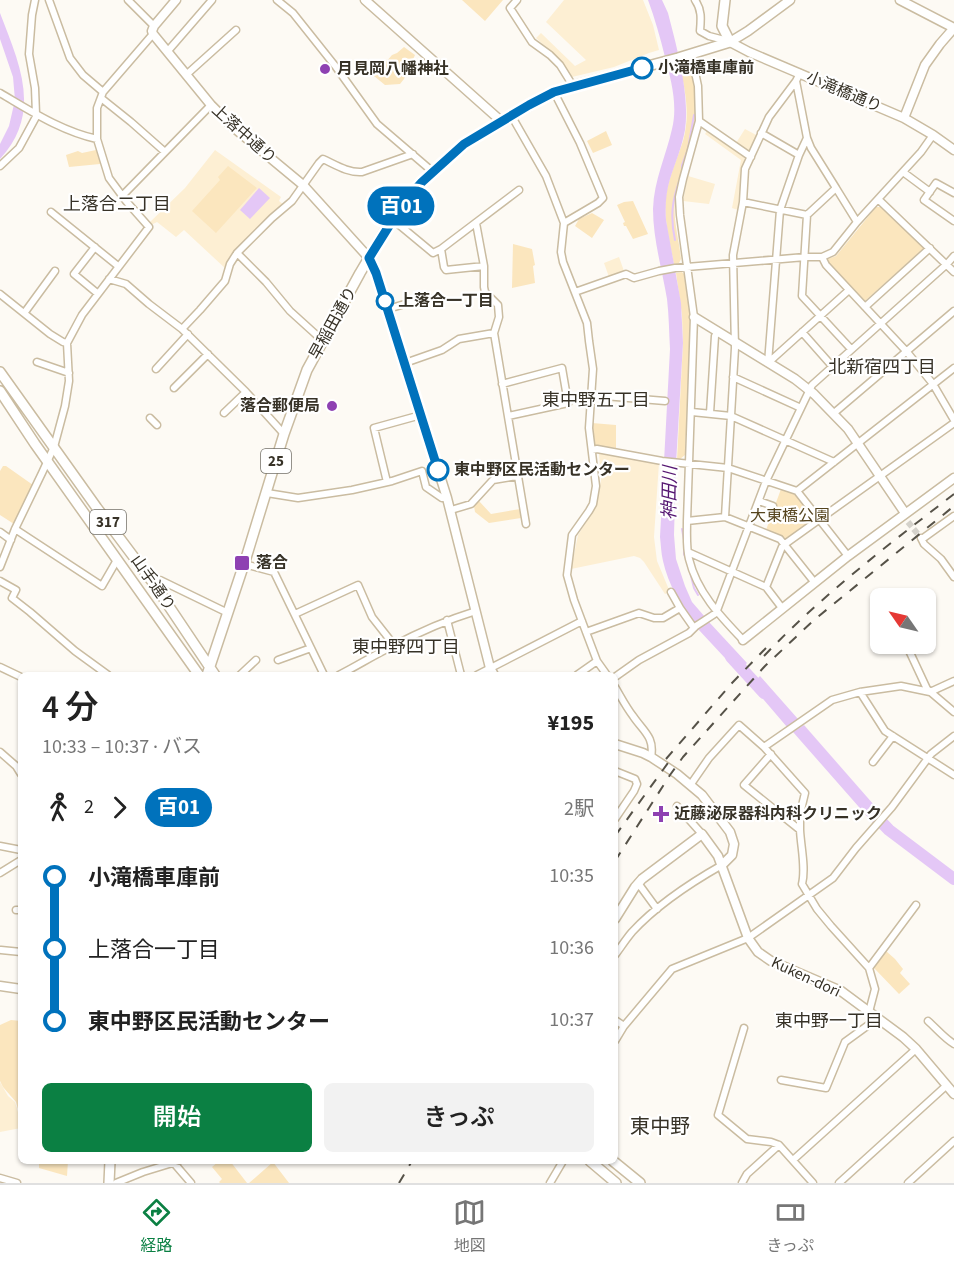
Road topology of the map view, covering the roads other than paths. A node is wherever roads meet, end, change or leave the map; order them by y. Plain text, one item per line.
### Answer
1 (35, 0) edge
2 (49, 0) edge
3 (128, 0) edge
4 (176, 0) edge
5 (212, 0) edge
6 (277, 0) edge
7 (364, 0) edge
8 (517, 0) edge
9 (695, 0) edge
10 (725, 0) edge
11 (790, 0) edge
12 (900, 0) edge
13 (954, 28) edge
14 (154, 30) junction
15 (236, 30) dead end
16 (730, 42) junction
17 (167, 52) junction
18 (691, 54) junction
19 (186, 75) junction
20 (798, 77) junction
21 (573, 86) junction
22 (554, 92) junction
23 (0, 93) edge
24 (102, 95) junction
25 (211, 105) junction
26 (37, 114) junction
27 (512, 115) junction
28 (904, 118) junction
29 (501, 121) junction
30 (699, 121) junction
31 (761, 133) junction
32 (933, 135) junction
33 (807, 138) junction
34 (97, 139) junction
35 (954, 150) edge
36 (165, 152) junction
37 (413, 154) junction
38 (799, 155) junction
39 (750, 157) junction
40 (0, 166) edge
41 (433, 172) junction
42 (903, 172) junction
43 (303, 185) junction
44 (836, 188) junction
45 (519, 190) dead end
46 (930, 192) junction
47 (954, 193) edge
48 (122, 196) junction
49 (878, 199) junction
50 (742, 202) junction
51 (780, 210) junction
52 (51, 212) dead end
53 (807, 215) junction
54 (392, 219) junction
55 (954, 221) edge
56 (858, 222) junction
57 (476, 223) junction
58 (564, 223) junction
59 (95, 247) junction
60 (930, 248) junction
61 (441, 249) junction
62 (237, 253) junction
63 (954, 256) edge
64 (805, 257) junction
65 (822, 257) junction
66 (369, 258) junction
67 (776, 260) junction
68 (734, 264) junction
69 (947, 264) junction
70 (118, 266) junction
71 (484, 266) junction
72 (687, 267) junction
73 (55, 271) dead end
74 (954, 272) edge
75 (109, 279) junction
76 (849, 290) junction
77 (575, 292) junction
78 (97, 293) junction
79 (0, 294) edge
80 (428, 297) dead end
81 (865, 307) junction
82 (388, 309) junction
83 (954, 310) edge
84 (25, 312) junction
85 (694, 316) junction
86 (820, 316) junction
87 (880, 323) junction
88 (182, 329) junction
89 (718, 331) junction
90 (802, 332) junction
91 (494, 333) junction
92 (188, 334) junction
93 (322, 340) junction
94 (735, 342) junction
95 (67, 343) junction
96 (851, 349) junction
97 (907, 352) junction
98 (208, 354) junction
99 (37, 362) dead end
100 (405, 363) junction
101 (768, 363) junction
102 (832, 366) junction
103 (954, 368) edge
104 (156, 369) dead end
105 (69, 373) junction
106 (1, 376) edge
107 (733, 377) junction
108 (502, 384) junction
109 (933, 384) junction
110 (174, 388) dead end
111 (809, 390) junction
112 (0, 391) edge
113 (246, 392) junction
114 (591, 395) junction
115 (665, 401) dead end
116 (801, 408) junction
117 (692, 412) junction
118 (834, 412) junction
119 (224, 413) dead end
120 (710, 413) junction
121 (421, 415) junction
122 (508, 416) junction
123 (731, 416) junction
124 (150, 418) dead end
125 (954, 422) edge
126 (157, 425) dead end
127 (284, 434) junction
128 (786, 441) junction
129 (858, 443) junction
130 (54, 447) junction
131 (592, 450) junction
132 (48, 462) junction
133 (834, 462) junction
134 (689, 464) junction
135 (728, 468) junction
136 (518, 476) junction
137 (880, 476) junction
138 (954, 478) edge
139 (766, 481) junction
140 (387, 482) junction
141 (797, 491) junction
142 (267, 493) junction
143 (447, 498) junction
144 (759, 501) junction
145 (773, 506) dead end
146 (450, 510) junction
147 (954, 516) edge
148 (725, 517) junction
149 (906, 517) junction
150 (819, 520) junction
151 (687, 521) junction
152 (526, 524) dead end
153 (749, 527) junction
154 (15, 529) junction
155 (0, 532) edge
156 (11, 540) junction
157 (784, 544) junction
158 (688, 552) junction
159 (848, 556) junction
160 (117, 560) junction
161 (244, 564) junction
162 (0, 567) edge
163 (732, 572) junction
164 (954, 577) edge
165 (0, 581) edge
166 (815, 583) junction
167 (154, 584) junction
168 (766, 587) junction
169 (671, 592) dead end
170 (680, 608) junction
171 (782, 608) junction
172 (476, 611) junction
173 (228, 613) junction
174 (716, 613) junction
175 (294, 614) junction
176 (447, 620) junction
177 (582, 621) junction
178 (695, 627) junction
179 (586, 632) junction
180 (743, 640) joint
181 (394, 645) junction
182 (311, 648) junction
183 (911, 654) edge
184 (256, 660) dead end
185 (278, 660) dead end
186 (597, 661) junction
187 (0, 667) edge
188 (492, 671) edge
189 (104, 672) edge
190 (197, 672) edge
191 (211, 672) edge
192 (243, 672) edge
193 (323, 672) edge
194 (344, 672) edge
195 (460, 672) edge
196 (581, 672) edge
197 (605, 672) edge
198 (618, 675) edge
199 (18, 676) edge
200 (954, 681) edge
201 (618, 692) edge
202 (930, 692) junction
203 (860, 693) junction
204 (954, 712) edge
205 (893, 736) junction
206 (954, 736) edge
207 (618, 745) edge
208 (764, 747) junction
209 (0, 752) edge
210 (771, 754) junction
211 (651, 757) junction
212 (927, 759) junction
213 (873, 762) dead end
214 (18, 769) edge
215 (618, 772) edge
216 (954, 776) edge
217 (691, 784) junction
218 (677, 806) dead end
219 (618, 814) edge
220 (800, 830) junction
221 (702, 834) junction
222 (0, 846) edge
223 (18, 849) edge
224 (18, 862) edge
225 (722, 865) junction
226 (0, 873) edge
227 (638, 884) junction
228 (808, 896) junction
229 (916, 905) dead end
230 (657, 909) junction
231 (618, 914) edge
232 (748, 938) junction
233 (1, 950) edge
234 (618, 951) edge
235 (18, 952) edge
236 (869, 968) junction
237 (0, 986) edge
238 (18, 989) edge
239 (869, 1012) junction
240 (878, 1018) junction
241 (928, 1021) dead end
242 (618, 1022) edge
243 (624, 1026) junction
244 (744, 1028) dead end
245 (618, 1036) edge
246 (954, 1044) edge
247 (916, 1049) junction
248 (781, 1080) dead end
249 (947, 1085) junction
250 (954, 1094) edge
251 (954, 1141) edge
252 (779, 1145) junction
253 (793, 1160) junction
254 (110, 1164) edge
255 (170, 1164) edge
256 (177, 1164) edge
257 (561, 1164) edge
258 (594, 1164) edge
259 (617, 1164) edge
260 (0, 1178) edge
261 (17, 1183) edge
262 (108, 1183) edge
263 (116, 1183) edge
264 (191, 1183) edge
265 (550, 1183) edge
266 (616, 1183) edge
267 (640, 1183) edge
268 (742, 1183) edge
269 (813, 1183) edge
270 (839, 1183) edge
271 (908, 1183) edge

1 - 26 street
2 - 24 street
3 - 14 street
4 - 14 street
5 - 17 street
6 - 37 street
7 - 29 street
8 - 21 street
9 - 16 street
10 - 16 main road
11 - 16 street
12 - 13 street
13 - 28 street
14 - 17 street, 上落中通り
14 - 24 street
15 - 19 street
16 - 18 main road, 早稲田通り / 25
16 - 20 street, 小滝橋通り
17 - 19 street, 上落中通り
18 - 21 main road, 早稲田通り / 25
18 - 30 street
19 - 25 street, 上落中通り
20 - 28 street, 小滝橋通り
20 - 31 street
20 - 33 street
21 - 22 main road, 早稲田通り / 25
22 - 27 main road, 早稲田通り / 25
22 - 58 street
23 - 26 street
24 - 34 street
24 - 36 street
25 - 36 street
25 - 43 street, 上落中通り
26 - 34 street
26 - 40 street
27 - 29 main road, 早稲田通り / 25
27 - 58 street
28 - 32 street, 小滝橋通り
29 - 41 main road, 早稲田通り / 25
30 - 39 street
30 - 72 street
31 - 38 street
31 - 39 street
32 - 35 street, 小滝橋通り
32 - 42 street
33 - 38 street
33 - 44 street
34 - 48 street
36 - 48 street
37 - 41 street
37 - 43 street
38 - 51 street
39 - 50 street
41 - 54 main road, 早稲田通り / 25
42 - 46 street
42 - 49 street
43 - 62 street
43 - 66 street, 上落中通り
44 - 53 street
44 - 56 street
45 - 57 street
46 - 47 street
46 - 55 street
48 - 70 street
49 - 56 street
49 - 60 street
50 - 51 street
50 - 68 street
51 - 53 street
51 - 67 street
52 - 59 street
53 - 64 street
54 - 61 street
54 - 66 main road, 早稲田通り / 25
56 - 65 street
57 - 61 street
57 - 71 street
58 - 77 street
59 - 70 street
59 - 78 street
60 - 69 street
60 - 81 street
61 - 71 street
62 - 88 street
62 - 93 street
63 - 69 street
64 - 65 street
64 - 67 street
64 - 86 street
65 - 76 street
66 - 82 street
66 - 93 main road, 早稲田通り / 25
67 - 68 street
67 - 101 street
68 - 72 street
68 - 94 street
69 - 74 street
69 - 87 street
70 - 75 street
71 - 91 street
72 - 77 street
72 - 85 street
73 - 84 street
75 - 78 street
75 - 88 street
76 - 81 street
76 - 86 street
77 - 114 street
78 - 95 street
79 - 84 street
80 - 82 street
81 - 87 street
82 - 100 street
83 - 97 street
84 - 95 street
85 - 89 street
85 - 117 street
86 - 90 street
86 - 96 street
87 - 96 street
87 - 97 street
88 - 92 street
89 - 94 street
89 - 120 street
90 - 101 street
90 - 102 street
91 - 100 street
91 - 108 street
92 - 98 street
92 - 104 street
93 - 127 main road, 早稲田通り / 25
94 - 101 street
94 - 107 street
95 - 105 street
96 - 102 street
97 - 109 street
97 - 118 street
98 - 110 street
98 - 113 street
99 - 105 street
100 - 121 street
101 - 111 street
102 - 111 street
103 - 109 street
105 - 130 street
106 - 130 main road, 山手通り / 317
107 - 116 street
107 - 123 street
108 - 122 street
108 - 122 street
109 - 125 street
109 - 129 street
111 - 116 street
111 - 118 street
112 - 132 main road, 山手通り / 317
113 - 119 street
113 - 127 street
114 - 115 street
114 - 131 street
116 - 128 street
117 - 120 street
117 - 134 street
118 - 129 street
120 - 123 street
121 - 140 street
121 - 143 street
122 - 136 street
123 - 128 street
123 - 135 street
124 - 126 street
125 - 137 street
127 - 142 main road, 早稲田通り / 25
128 - 133 street
128 - 139 street
129 - 133 street
129 - 137 street
130 - 132 street
130 - 167 main road, 山手通り / 317
131 - 134 street
131 - 177 street
132 - 154 street
132 - 160 main road, 山手通り / 317
133 - 141 street
134 - 135 street
134 - 151 street
135 - 139 street
135 - 148 street
136 - 146 street
136 - 152 street
137 - 149 street
137 - 150 street
138 - 149 street
139 - 141 street
139 - 144 street
140 - 142 street
140 - 143 street
141 - 150 street
142 - 161 main road, 早稲田通り / 25
143 - 146 street
144 - 145 street
144 - 153 street
146 - 172 street
147 - 164 street
148 - 151 street
148 - 153 street
149 - 159 street
150 - 157 street
150 - 159 street
151 - 158 street
153 - 157 street
153 - 163 street
154 - 156 street
154 - 160 street
155 - 156 street
156 - 162 street
157 - 166 street
157 - 168 street
158 - 163 street
158 - 174 street
159 - 166 street
160 - 190 main road, 山手通り / 317
161 - 173 main road, 早稲田通り / 25
161 - 175 street
163 - 168 street
163 - 174 street
165 - 189 street
166 - 171 street
167 - 173 street
167 - 191 main road, 山手通り / 317
168 - 171 street
169 - 170 street
170 - 178 street
170 - 179 street
171 - 180 street
172 - 176 street
172 - 188 street
173 - 191 main road, 早稲田通り / 25
174 - 178 street
174 - 180 street
175 - 181 street
175 - 182 street
176 - 181 street
176 - 195 street
177 - 179 street
177 - 188 street
178 - 198 street
179 - 186 street
181 - 194 street
182 - 185 street
182 - 193 street
183 - 202 street
184 - 192 street
186 - 196 street
186 - 197 street
187 - 199 street
200 - 202 street
201 - 211 street
202 - 203 street
202 - 204 street
203 - 205 street
203 - 208 street
205 - 212 street
205 - 213 street
206 - 212 street
207 - 211 street
208 - 210 street
208 - 217 street
209 - 214 street
210 - 220 street
210 - 220 street
211 - 217 street
212 - 216 street
212 - 228 street
215 - 219 street
217 - 225 street
218 - 221 street
220 - 228 street
221 - 225 street, Kuken-dori
221 - 227 street
222 - 223 street
224 - 226 street
225 - 230 street
225 - 232 street, Kuken-dori
227 - 230 street
227 - 231 street
228 - 232 street
228 - 236 street
229 - 236 street
230 - 234 street
232 - 239 street, Kuken-dori
232 - 243 street
233 - 235 street
236 - 239 street
237 - 238 street
239 - 240 street, Kuken-dori
240 - 247 street, Kuken-dori
240 - 248 street
241 - 246 street
242 - 243 street
243 - 245 street
244 - 252 street
247 - 249 street, Kuken-dori
247 - 253 street
249 - 250 street, Kuken-dori
249 - 270 street
251 - 271 street
252 - 253 street
252 - 268 street
253 - 269 street
254 - 262 main road
255 - 263 street
256 - 264 street
257 - 265 street
258 - 266 main road
259 - 267 main road
260 - 261 street

